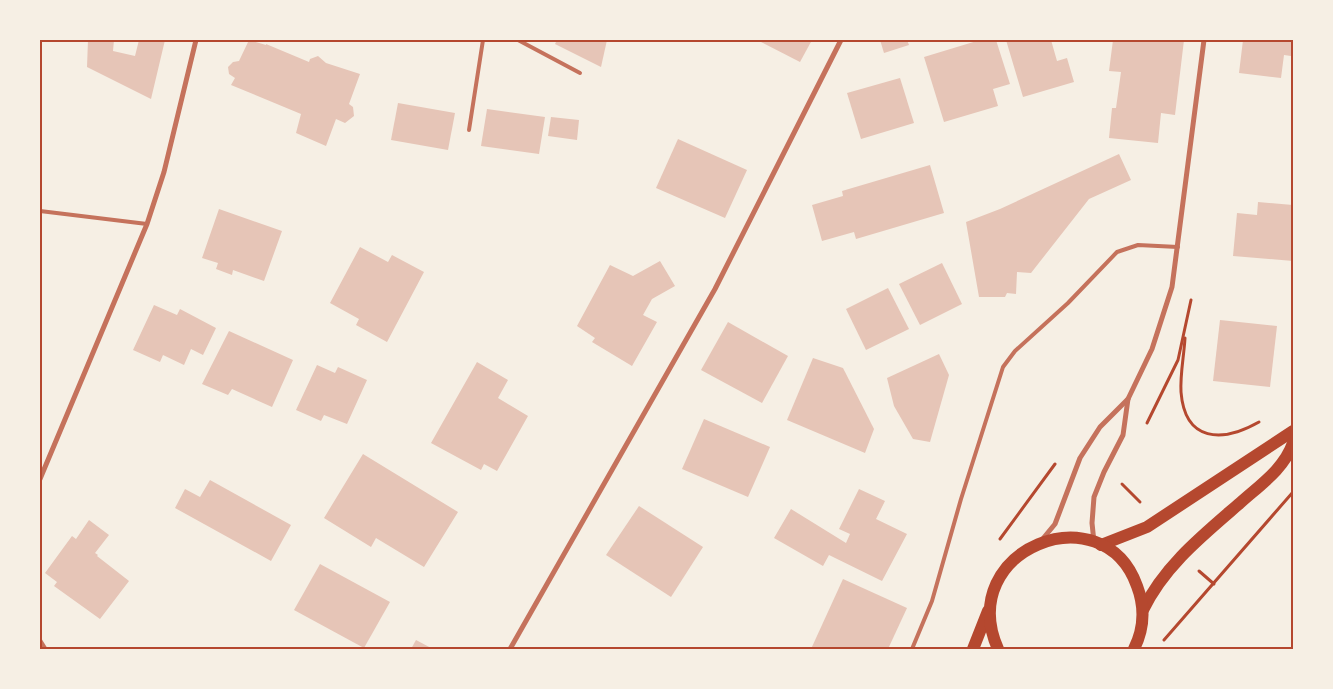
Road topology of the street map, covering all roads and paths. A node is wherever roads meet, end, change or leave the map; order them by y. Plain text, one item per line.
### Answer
1 (196, 40) edge
2 (483, 40) edge
3 (518, 40) edge
4 (841, 40) edge
5 (1204, 40) edge
6 (580, 73) dead end
7 (469, 130) dead end
8 (40, 211) edge
9 (147, 224) junction
10 (1178, 247) junction
11 (1186, 330) dead end
12 (1128, 399) junction
13 (1264, 419) dead end
14 (1293, 431) edge
15 (1293, 443) edge
16 (1060, 457) dead end
17 (1116, 478) dead end
18 (40, 479) edge
19 (1293, 492) edge
20 (1142, 504) dead end
21 (998, 542) dead end
22 (1040, 543) junction
23 (1097, 544) junction
24 (990, 607) junction
25 (1143, 610) junction
26 (40, 641) edge
27 (1161, 643) dead end
28 (45, 649) edge
29 (510, 649) edge
30 (912, 649) edge
31 (973, 649) edge
32 (998, 649) edge
33 (1134, 649) edge

1 - 9 street
2 - 7 lane
3 - 6 lane
4 - 29 street
5 - 10 street
8 - 9 lane
9 - 18 street
10 - 12 street
10 - 30 lane
11 - 13 path
12 - 22 street
12 - 23 street
14 - 23 main road
15 - 25 main road
16 - 21 path
17 - 20 path
19 - 27 path
22 - 23 main road
22 - 24 main road
23 - 25 main road
24 - 31 main road
24 - 32 main road
25 - 33 main road
26 - 28 street

